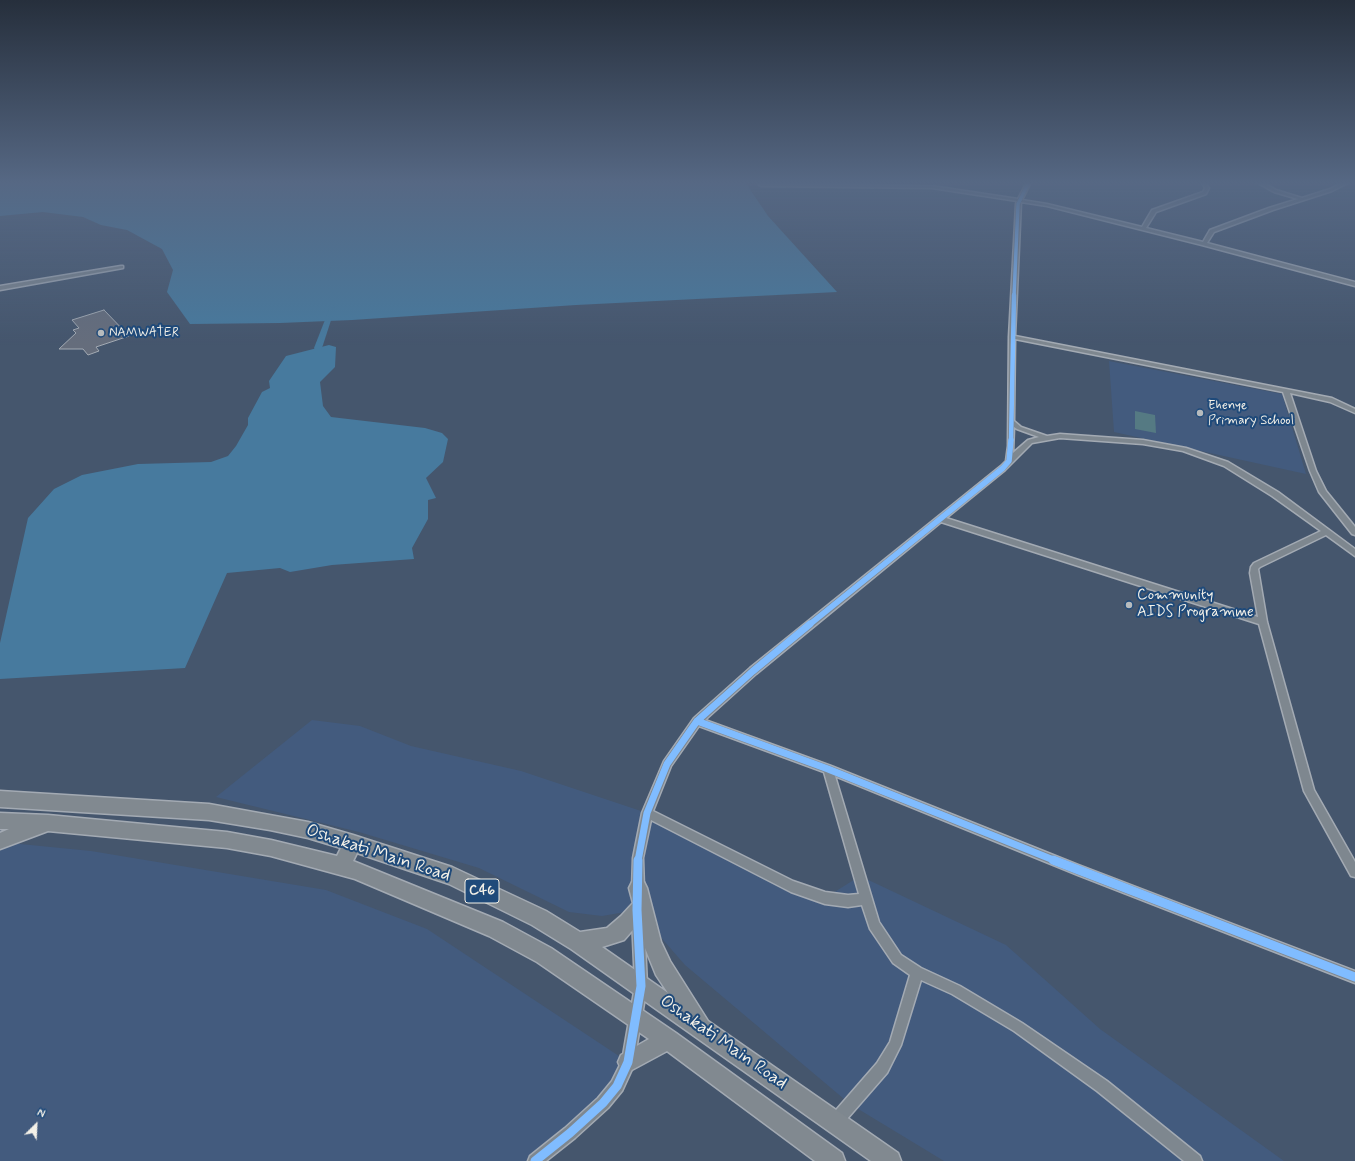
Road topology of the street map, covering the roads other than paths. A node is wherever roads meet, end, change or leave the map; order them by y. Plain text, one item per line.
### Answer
1 (1017, 236) edge
2 (1172, 236) edge
3 (1209, 236) edge
4 (1204, 244) junction
5 (121, 267) dead end
6 (1355, 284) edge
7 (0, 288) edge
8 (1012, 337) junction
9 (1286, 392) junction
10 (1355, 411) edge
11 (1011, 422) junction
12 (1047, 438) junction
13 (1009, 461) junction
14 (940, 519) junction
15 (1326, 532) junction
16 (1355, 532) edge
17 (1355, 553) edge
18 (1263, 622) junction
19 (697, 721) junction
20 (828, 769) junction
21 (2, 801) edge
22 (647, 813) junction
23 (0, 821) edge
24 (48, 823) junction
25 (0, 841) edge
26 (353, 843) junction
27 (341, 866) junction
28 (1355, 872) edge
29 (638, 888) junction
30 (866, 899) junction
31 (637, 910) junction
32 (578, 942) junction
33 (917, 972) junction
34 (1355, 977) edge
35 (641, 986) junction
36 (636, 1018) junction
37 (701, 1027) junction
38 (669, 1040) junction
39 (628, 1062) junction
40 (835, 1122) junction
41 (535, 1161) edge
42 (834, 1161) edge
43 (890, 1161) edge
44 (1195, 1161) edge

1 - 8 street
2 - 4 street
3 - 4 street
4 - 6 street
5 - 7 street
8 - 9 street
8 - 11 street
9 - 10 street
9 - 16 street
11 - 12 street
11 - 13 street
12 - 13 street
12 - 15 street
13 - 14 street
14 - 18 street
14 - 19 street
15 - 17 street
15 - 18 street
18 - 28 street
19 - 20 street
19 - 22 street
20 - 30 street
20 - 34 street
21 - 26 main road, Oshakati Main Road / C46
22 - 29 street
22 - 30 street
23 - 24 main road, Oshakati Main Road / C46
24 - 25 main road
24 - 27 main road, Oshakati Main Road / C46
26 - 27 main road
26 - 32 main road, Oshakati Main Road / C46
27 - 36 main road, Oshakati Main Road / C46
29 - 31 street
29 - 37 main road
30 - 33 street
31 - 32 main road
31 - 35 street
32 - 35 main road, Oshakati Main Road / C46
33 - 40 street
33 - 44 street
35 - 36 street
35 - 37 main road, Oshakati Main Road / C46
36 - 38 main road, Oshakati Main Road / C46
36 - 39 street
37 - 40 main road, Oshakati Main Road / C46
38 - 39 main road
38 - 42 main road, Oshakati Main Road / C46
39 - 41 street
40 - 43 main road, Oshakati Main Road / C46

